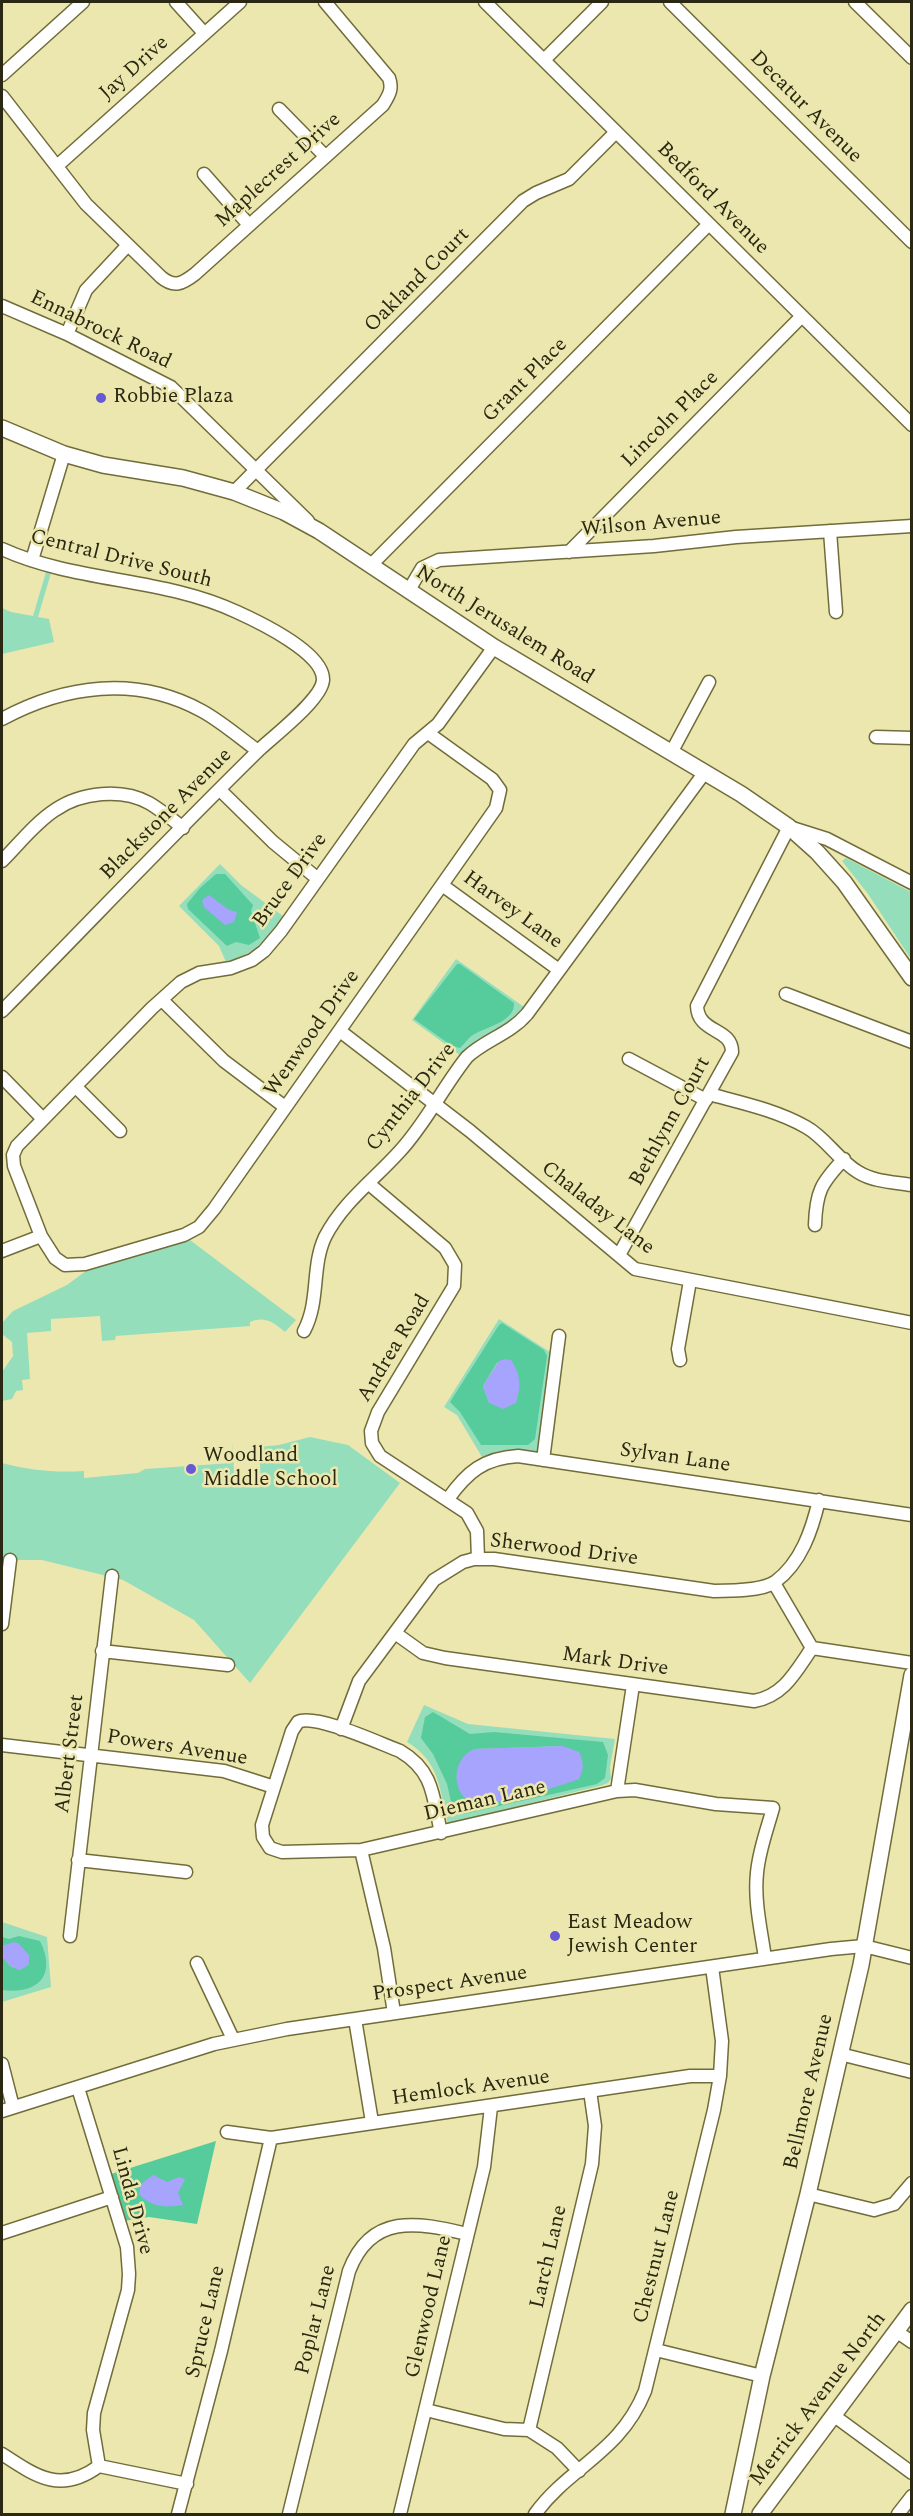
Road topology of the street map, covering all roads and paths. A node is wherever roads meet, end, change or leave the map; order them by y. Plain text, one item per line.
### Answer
1 (83, 2) edge
2 (176, 2) edge
3 (240, 2) edge
4 (325, 2) edge
5 (485, 2) edge
6 (602, 2) edge
7 (670, 2) edge
8 (855, 2) edge
9 (204, 33) junction
10 (912, 58) edge
11 (544, 60) junction
12 (2, 75) edge
13 (2, 96) edge
14 (279, 109) dead end
15 (616, 132) junction
16 (325, 156) junction
17 (57, 166) junction
18 (204, 174) dead end
19 (709, 224) junction
20 (249, 225) junction
21 (912, 242) edge
22 (127, 246) junction
23 (2, 306) edge
24 (802, 316) junction
25 (67, 334) junction
26 (912, 425) edge
27 (2, 428) edge
28 (64, 454) junction
29 (255, 471) junction
30 (234, 492) junction
31 (912, 526) edge
32 (320, 531) junction
33 (830, 531) junction
34 (2, 549) edge
35 (569, 552) junction
36 (32, 560) junction
37 (371, 565) junction
38 (409, 590) junction
39 (836, 612) dead end
40 (294, 643) joint
41 (494, 647) junction
42 (709, 682) dead end
43 (2, 719) edge
44 (428, 733) junction
45 (876, 737) dead end
46 (912, 738) edge
47 (258, 752) junction
48 (671, 753) junction
49 (705, 772) junction
50 (220, 790) junction
51 (789, 827) junction
52 (183, 828) junction
53 (2, 861) edge
54 (318, 879) junction
55 (912, 882) edge
56 (442, 885) junction
57 (560, 970) junction
58 (912, 978) edge
59 (786, 993) dead end
60 (162, 1000) junction
61 (2, 1011) edge
62 (340, 1031) junction
63 (912, 1042) edge
64 (629, 1059) dead end
65 (2, 1077) edge
66 (76, 1087) junction
67 (707, 1097) junction
68 (434, 1104) junction
69 (285, 1107) junction
70 (43, 1119) junction
71 (120, 1131) dead end
72 (844, 1160) junction
73 (368, 1183) junction
74 (912, 1185) edge
75 (815, 1225) dead end
76 (41, 1236) junction
77 (2, 1251) edge
78 (619, 1255) junction
79 (690, 1281) junction
80 (912, 1323) edge
81 (304, 1331) dead end
82 (559, 1336) dead end
83 (680, 1360) dead end
84 (543, 1460) junction
85 (448, 1499) junction
86 (819, 1500) junction
87 (912, 1515) edge
88 (478, 1559) junction
89 (10, 1560) dead end
90 (112, 1576) dead end
91 (774, 1583) junction
92 (2, 1624) edge
93 (395, 1633) junction
94 (812, 1648) junction
95 (102, 1651) junction
96 (912, 1663) edge
97 (228, 1665) dead end
98 (912, 1675) edge
99 (633, 1685) junction
100 (908, 1722) edge
101 (341, 1729) junction
102 (2, 1745) edge
103 (90, 1756) junction
104 (274, 1787) junction
105 (617, 1791) junction
106 (441, 1833) junction
107 (361, 1850) junction
108 (78, 1860) junction
109 (186, 1872) dead end
110 (69, 1936) dead end
111 (864, 1946) junction
112 (765, 1958) junction
113 (912, 1958) edge
114 (197, 1963) dead end
115 (712, 1966) junction
116 (394, 2013) junction
117 (355, 2019) junction
118 (233, 2039) junction
119 (840, 2054) junction
120 (2, 2064) edge
121 (912, 2072) edge
122 (720, 2076) junction
123 (78, 2088) junction
124 (590, 2091) junction
125 (491, 2107) junction
126 (7, 2109) edge
127 (372, 2122) junction
128 (227, 2132) dead end
129 (271, 2138) junction
130 (912, 2183) edge
131 (808, 2194) junction
132 (112, 2197) junction
133 (2, 2233) edge
134 (467, 2234) junction
135 (912, 2310) edge
136 (896, 2331) junction
137 (912, 2342) edge
138 (656, 2350) junction
139 (762, 2376) junction
140 (426, 2410) junction
141 (833, 2415) junction
142 (529, 2430) junction
143 (2, 2454) edge
144 (99, 2466) junction
145 (579, 2471) junction
146 (912, 2473) edge
147 (187, 2484) junction
148 (912, 2496) edge
149 (178, 2514) edge
150 (289, 2514) edge
151 (400, 2514) edge
152 (535, 2514) edge
153 (733, 2514) edge
154 (760, 2514) edge
155 (898, 2514) edge

1 - 12 street
2 - 9 street
3 - 9 street, Jay Drive
4 - 16 street, Maplecrest Drive
5 - 11 street, Bedford Avenue
6 - 11 street
7 - 21 street, Decatur Avenue
8 - 10 street
9 - 17 street, Jay Drive
11 - 15 street, Bedford Avenue
13 - 17 street
14 - 16 street
15 - 19 street, Bedford Avenue
15 - 29 street, Oakland Court
16 - 20 street, Maplecrest Drive
17 - 22 street
18 - 20 street
19 - 24 street, Bedford Avenue
19 - 37 street, Grant Place
20 - 22 street, Maplecrest Drive
22 - 25 street
23 - 25 street, Ennabrock Road
24 - 26 street, Bedford Avenue
24 - 35 street, Lincoln Place
25 - 29 street, Ennabrock Road
27 - 28 main road, North Jerusalem Road
28 - 30 main road, North Jerusalem Road
28 - 36 street
29 - 30 street
29 - 32 street, Ennabrock Road
30 - 32 main road, North Jerusalem Road
31 - 33 street, Wilson Avenue
32 - 37 main road, North Jerusalem Road
33 - 35 street, Wilson Avenue
33 - 39 street
34 - 36 street, Central Drive South
35 - 38 street, Wilson Avenue
36 - 40 street, Central Drive South
37 - 38 main road, North Jerusalem Road
38 - 41 main road, North Jerusalem Road
40 - 47 street, Blackstone Avenue
41 - 44 street, Bruce Drive
41 - 48 main road, North Jerusalem Road
42 - 48 street
43 - 47 street
44 - 54 street, Bruce Drive
44 - 56 street, Wenwood Drive
45 - 46 street
47 - 50 street, Blackstone Avenue
48 - 49 main road, North Jerusalem Road
49 - 51 main road, North Jerusalem Road
49 - 57 street, Cynthia Drive
50 - 52 street, Blackstone Avenue
50 - 54 street
51 - 55 street
51 - 58 main road, North Jerusalem Road
51 - 67 street, Bethlynn Court
52 - 53 street
52 - 61 street, Blackstone Avenue
54 - 60 street, Bruce Drive
56 - 57 street, Harvey Lane
56 - 62 street, Wenwood Drive
57 - 68 street, Cynthia Drive
59 - 63 street
60 - 66 street, Bruce Drive
60 - 69 street
62 - 68 street, Chaladay Lane
62 - 69 street, Wenwood Drive
64 - 67 street
65 - 70 street
66 - 70 street, Bruce Drive
66 - 71 street
67 - 72 street
67 - 78 street, Bethlynn Court
68 - 73 street, Cynthia Drive
68 - 78 street, Chaladay Lane
69 - 76 street, Wenwood Drive
70 - 76 street, Bruce Drive
72 - 74 street
72 - 75 street
73 - 81 street, Cynthia Drive
73 - 85 street, Andrea Road
76 - 77 street
78 - 79 street, Chaladay Lane
79 - 80 street, Chaladay Lane
79 - 83 street
82 - 84 street
84 - 85 street, Sylvan Lane
84 - 86 street, Sylvan Lane
85 - 88 street, Andrea Road
86 - 87 street, Sylvan Lane
86 - 91 street
88 - 91 street, Sherwood Drive
88 - 93 street, Sherwood Drive
89 - 92 street
90 - 95 street, Albert Street
91 - 94 street
93 - 99 street, Mark Drive
93 - 101 street, Sherwood Drive
94 - 96 street
94 - 99 street, Mark Drive
95 - 97 street
95 - 103 street, Albert Street
98 - 100 main road, Bellmore Avenue
99 - 105 street
100 - 111 main road, Bellmore Avenue
101 - 104 street
101 - 106 street
102 - 103 street, Powers Avenue
103 - 104 street, Powers Avenue
103 - 108 street, Albert Street
104 - 107 street, Dieman Lane
105 - 106 street, Dieman Lane
105 - 112 street, Dieman Lane
106 - 107 street, Dieman Lane
107 - 116 street
108 - 109 street
108 - 110 street, Albert Street
111 - 112 street, Prospect Avenue
111 - 113 street, Prospect Avenue
111 - 119 main road, Bellmore Avenue
112 - 115 street, Prospect Avenue
114 - 118 street
115 - 116 street, Prospect Avenue
115 - 122 street, Chestnut Lane
116 - 117 street, Prospect Avenue
117 - 118 street, Prospect Avenue
117 - 127 street
118 - 123 street, Prospect Avenue
119 - 121 street
119 - 131 main road, Bellmore Avenue
120 - 126 street
122 - 124 street, Hemlock Avenue
122 - 138 street, Chestnut Lane
123 - 126 street, Prospect Avenue
123 - 132 street, Linda Drive
124 - 125 street, Hemlock Avenue
124 - 142 street, Larch Lane
125 - 127 street, Hemlock Avenue
125 - 134 street, Glenwood Lane
127 - 129 street, Hemlock Avenue
128 - 129 street, Hemlock Avenue
129 - 147 street, Spruce Lane
130 - 131 street
131 - 139 main road, Bellmore Avenue
132 - 133 street
132 - 144 street, Linda Drive
134 - 140 street, Glenwood Lane
134 - 150 street, Poplar Lane
135 - 136 main road, Merrick Avenue North
136 - 137 street
136 - 141 main road, Merrick Avenue North
138 - 139 street
138 - 145 street, Chestnut Lane
139 - 153 main road, Bellmore Avenue
140 - 142 street
140 - 151 street, Glenwood Lane
141 - 146 street
141 - 154 main road, Merrick Avenue North
142 - 145 street
143 - 144 street
144 - 147 street
145 - 152 street, Chestnut Lane
147 - 149 street, Spruce Lane
148 - 155 street

